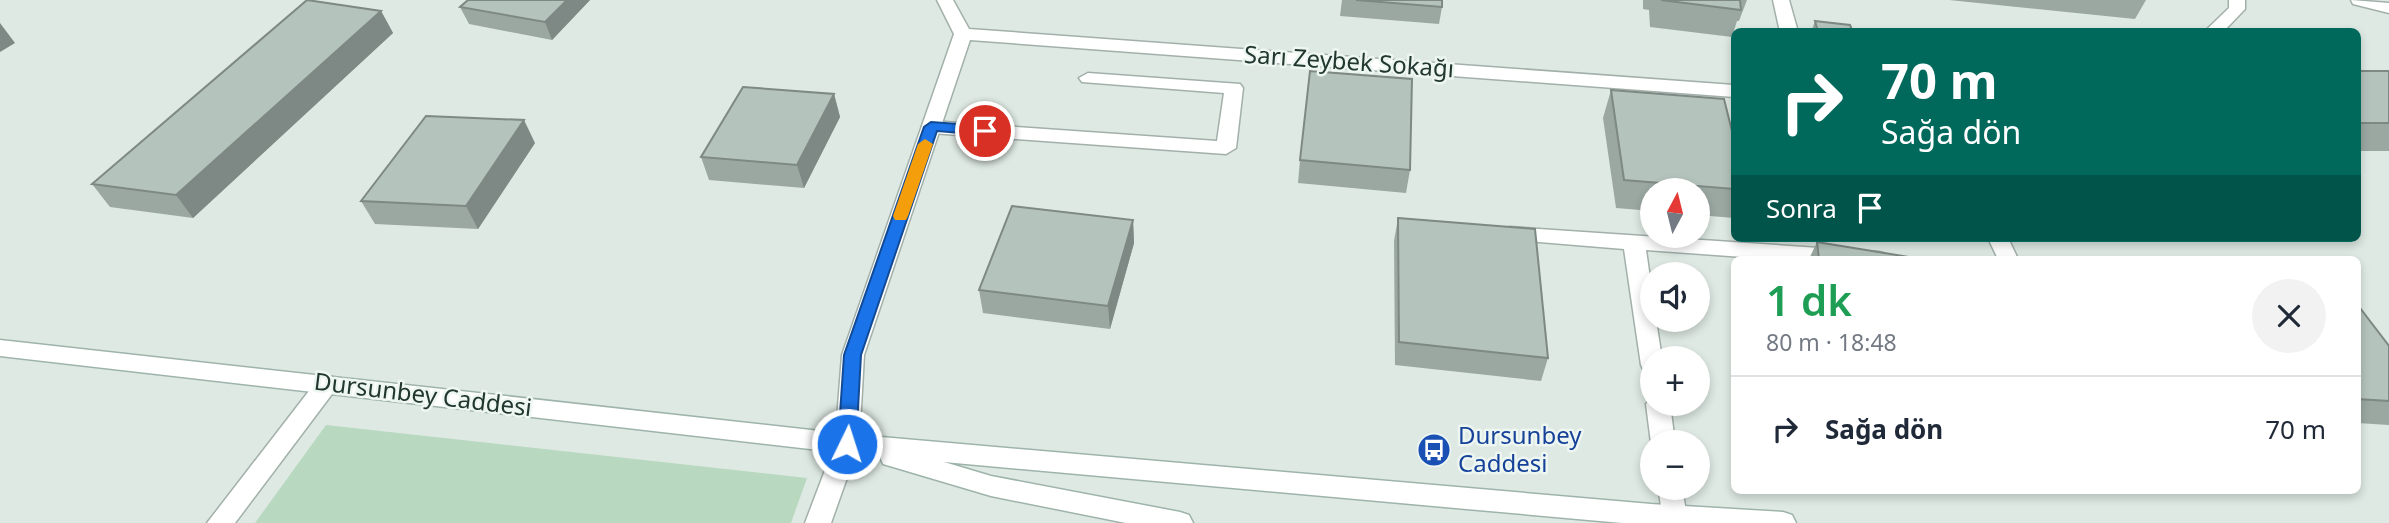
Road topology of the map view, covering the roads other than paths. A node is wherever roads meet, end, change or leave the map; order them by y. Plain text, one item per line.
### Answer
1 (945, 0) edge
2 (1781, 0) edge
3 (2255, 0) edge
4 (2359, 0) edge
5 (2237, 5) edge
6 (2389, 8) edge
7 (1788, 28) edge
8 (2216, 28) edge
9 (963, 34) junction
10 (1088, 78) dead end
11 (1731, 91) edge
12 (931, 127) junction
13 (1488, 233) edge
14 (1634, 243) junction
15 (1833, 256) edge
16 (1649, 346) edge
17 (0, 348) edge
18 (327, 384) junction
19 (847, 444) junction
20 (1667, 500) edge
21 (1662, 516) junction
22 (220, 523) edge
23 (818, 523) edge
24 (1180, 523) edge
25 (1609, 523) edge
26 (1783, 523) edge

1 - 9 street
2 - 7 street
3 - 5 street
4 - 6 street
5 - 8 street
9 - 11 street, Sarı Zeybek Sokağı
9 - 12 street
10 - 12 street
12 - 19 street
13 - 14 street
14 - 15 street
14 - 16 street
17 - 18 street, Dursunbey Caddesi
18 - 19 street, Dursunbey Caddesi
18 - 22 street
19 - 21 street, Dursunbey Caddesi
19 - 23 street
19 - 24 street, Dursunbey Caddesi
20 - 21 street
21 - 25 street
21 - 26 street

